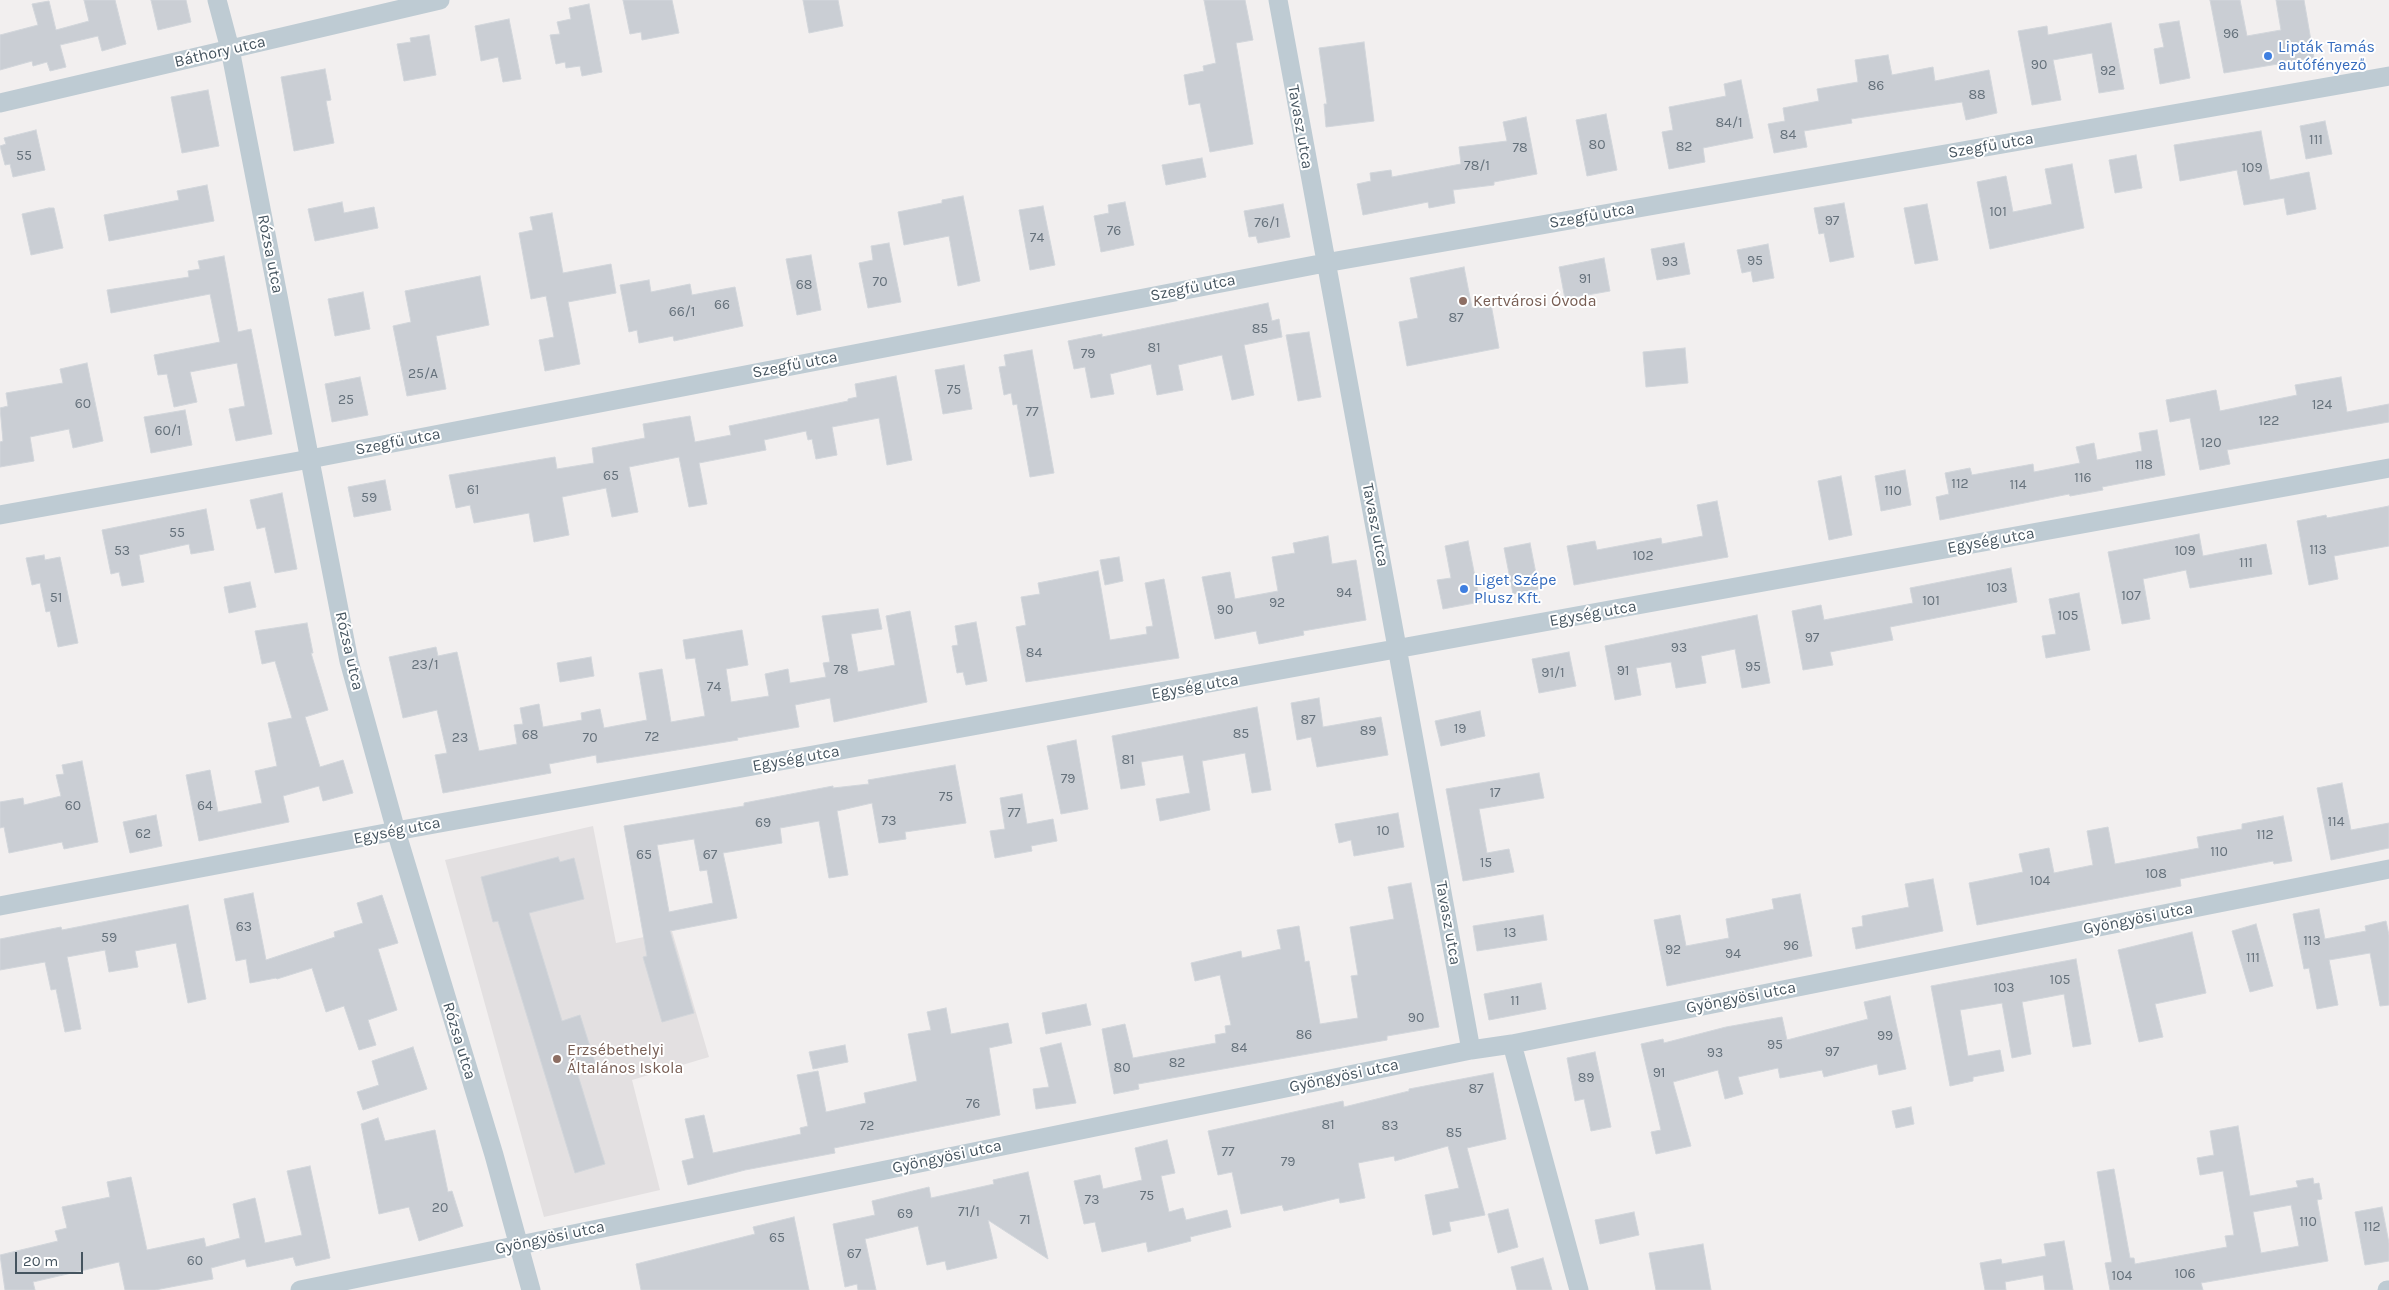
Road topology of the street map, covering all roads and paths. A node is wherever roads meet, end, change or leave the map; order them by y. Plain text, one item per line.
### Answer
1 (217, 0) edge
2 (440, 0) edge
3 (1278, 0) edge
4 (230, 49) junction
5 (2389, 76) edge
6 (0, 103) edge
7 (1325, 263) junction
8 (310, 459) junction
9 (2389, 468) edge
10 (0, 515) edge
11 (1399, 650) junction
12 (396, 831) junction
13 (2389, 869) edge
14 (0, 906) edge
15 (1512, 1044) junction
16 (1471, 1050) junction
17 (520, 1244) junction
18 (300, 1290) edge
19 (531, 1290) edge
20 (1579, 1290) edge

1 - 4 street, Rózsa utca
2 - 4 street, Báthory utca
3 - 7 street, Tavasz utca
4 - 6 street, Báthory utca
4 - 8 street, Rózsa utca
5 - 7 street, Szegfű utca
7 - 8 street, Szegfű utca
7 - 11 street, Tavasz utca
8 - 10 street, Szegfű utca
8 - 12 street, Rózsa utca
9 - 11 street, Egység utca
11 - 12 street, Egység utca
11 - 16 street, Tavasz utca
12 - 14 street, Egység utca
12 - 17 street, Rózsa utca
13 - 15 street, Gyöngyösi utca
15 - 16 street, Gyöngyösi utca
15 - 20 street
16 - 17 street, Gyöngyösi utca
17 - 18 street, Gyöngyösi utca
17 - 19 street, Rózsa utca

